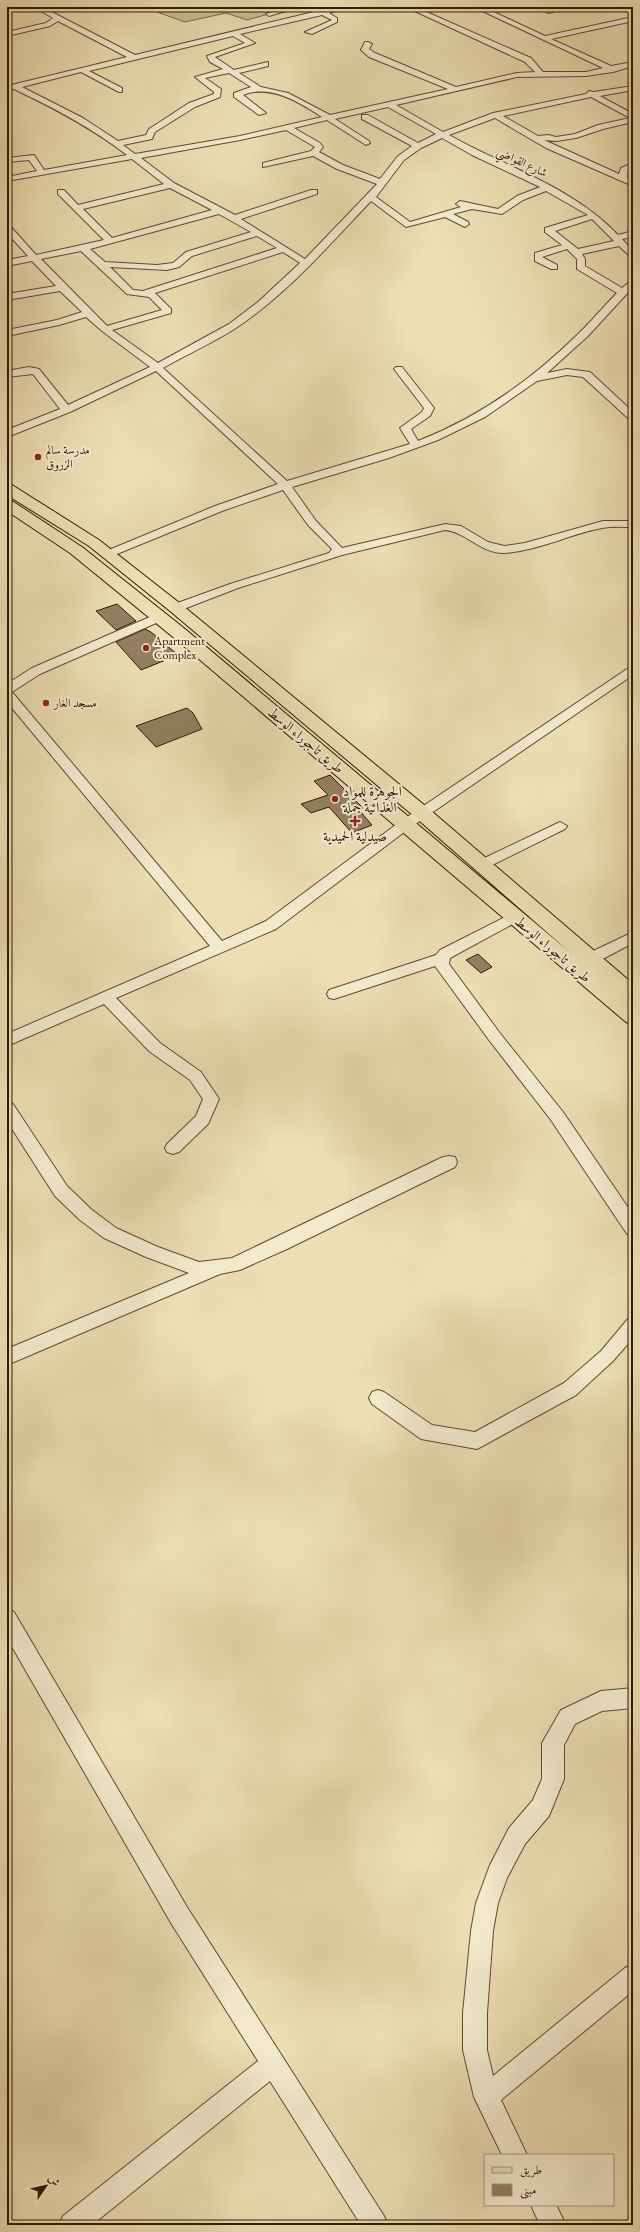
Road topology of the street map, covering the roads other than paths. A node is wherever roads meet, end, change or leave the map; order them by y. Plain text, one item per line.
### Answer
1 (37, 7) edge
2 (296, 7) edge
3 (345, 7) edge
4 (409, 7) edge
5 (477, 7) edge
6 (322, 12) junction
7 (262, 16) dead end
8 (58, 18) junction
9 (633, 19) edge
10 (309, 32) dead end
11 (7, 34) edge
12 (234, 34) junction
13 (544, 38) junction
14 (368, 44) dead end
15 (135, 58) junction
16 (265, 64) dead end
17 (633, 64) edge
18 (611, 69) junction
19 (82, 70) junction
20 (232, 71) junction
21 (540, 73) junction
22 (557, 74) junction
23 (622, 74) dead end
24 (568, 82) dead end
25 (15, 86) junction
26 (7, 88) edge
27 (453, 88) junction
28 (633, 88) edge
29 (259, 89) junction
30 (119, 90) dead end
31 (581, 90) dead end
32 (591, 95) junction
33 (390, 105) junction
34 (262, 113) dead end
35 (496, 115) junction
36 (365, 117) dead end
37 (633, 118) edge
38 (328, 119) junction
39 (288, 128) junction
40 (441, 135) junction
41 (536, 139) junction
42 (366, 143) dead end
43 (117, 144) junction
44 (418, 146) junction
45 (314, 153) junction
46 (132, 158) junction
47 (7, 160) edge
48 (266, 165) dead end
49 (633, 165) edge
50 (42, 173) junction
51 (623, 178) junction
52 (7, 179) edge
53 (382, 183) junction
54 (633, 183) edge
55 (172, 185) junction
56 (547, 187) junction
57 (61, 192) dead end
58 (314, 192) dead end
59 (371, 196) junction
60 (451, 202) dead end
61 (469, 207) junction
62 (75, 208) junction
63 (219, 211) junction
64 (446, 214) junction
65 (595, 216) junction
66 (234, 218) junction
67 (465, 224) dead end
68 (7, 228) edge
69 (256, 233) junction
70 (633, 234) edge
71 (110, 241) junction
72 (618, 241) junction
73 (83, 248) junction
74 (284, 249) junction
75 (572, 249) junction
76 (633, 256) edge
77 (35, 257) junction
78 (7, 263) edge
79 (306, 263) junction
80 (103, 265) junction
81 (554, 267) dead end
82 (633, 282) edge
83 (62, 288) junction
84 (622, 292) junction
85 (143, 294) junction
86 (7, 297) edge
87 (88, 313) junction
88 (104, 329) junction
89 (7, 333) edge
90 (157, 367) junction
91 (398, 368) dead end
92 (7, 374) edge
93 (536, 378) junction
94 (66, 410) junction
95 (633, 417) edge
96 (7, 434) edge
97 (416, 445) junction
98 (285, 485) junction
99 (7, 488) edge
100 (7, 504) edge
101 (633, 524) edge
102 (338, 552) junction
103 (108, 554) junction
104 (176, 608) junction
105 (159, 617) junction
106 (633, 669) edge
107 (7, 690) edge
108 (10, 702) edge
109 (422, 813) junction
110 (406, 824) junction
111 (560, 826) dead end
112 (481, 865) junction
113 (515, 917) junction
114 (633, 937) edge
115 (220, 948) junction
116 (441, 959) junction
117 (590, 959) junction
118 (334, 994) dead end
119 (633, 996) edge
120 (107, 998) junction
121 (633, 1017) edge
122 (7, 1040) edge
123 (7, 1108) edge
124 (174, 1148) dead end
125 (449, 1162) dead end
126 (633, 1229) edge
127 (216, 1268) junction
128 (633, 1325) edge
129 (7, 1357) edge
130 (378, 1398) dead end
131 (8, 1623) edge
132 (633, 1698) edge
133 (633, 1976) edge
134 (273, 2064) junction
135 (486, 2097) junction
136 (514, 2154) edge
137 (543, 2206) edge
138 (72, 2225) edge
139 (375, 2225) edge
140 (554, 2225) edge

1 - 8 street
2 - 7 street
3 - 6 street
4 - 21 street
5 - 13 street
6 - 10 street
6 - 12 street
8 - 11 street
8 - 15 street
9 - 13 street
12 - 15 street
12 - 20 street
13 - 18 street
14 - 27 street
15 - 19 street
16 - 20 street
17 - 18 street
18 - 22 street
18 - 23 street
19 - 25 street
19 - 30 street
20 - 29 street
20 - 43 street
21 - 22 street
21 - 27 street
22 - 24 street
25 - 26 street
25 - 43 street
27 - 33 street
28 - 32 street
29 - 34 street
29 - 38 street
31 - 32 street
32 - 35 street
32 - 37 street
33 - 38 street
33 - 40 street, شارع القواضي
35 - 40 street
35 - 41 street
36 - 44 street
37 - 41 street
38 - 39 street
38 - 42 street
39 - 45 street
39 - 46 street
40 - 44 street
40 - 56 street, شارع القواضي
41 - 51 street
43 - 46 street
44 - 53 street
45 - 48 street
45 - 53 street
46 - 50 street
46 - 55 street
47 - 50 street
49 - 51 street
50 - 52 street
51 - 54 street
53 - 59 street
55 - 62 street
55 - 63 street
56 - 61 street
56 - 65 street, شارع القواضي
57 - 62 street
58 - 66 street
59 - 64 street
59 - 79 street
60 - 61 street
61 - 64 street
62 - 71 street
63 - 66 street
63 - 71 street
64 - 67 street
65 - 72 street, شارع القواضي
65 - 75 street
66 - 69 street
68 - 77 street
69 - 74 street
69 - 80 street
70 - 72 street
71 - 73 street
72 - 75 street
72 - 76 street, شارع القواضي
73 - 77 street
73 - 80 street
74 - 79 street
74 - 85 street
75 - 81 street
75 - 84 street
77 - 78 street
77 - 83 street
79 - 90 street
80 - 85 street
82 - 84 street
83 - 86 street
83 - 87 street
84 - 93 street
85 - 88 street
87 - 88 street
87 - 89 street
88 - 90 street
90 - 94 street
90 - 98 street
91 - 97 street
92 - 94 street
93 - 95 street
93 - 97 street
94 - 96 street
97 - 98 street
98 - 102 street
98 - 103 street
99 - 103 main road
100 - 105 main road, طريق تاجوراء الوسط
101 - 102 street
102 - 104 street
103 - 104 main road
104 - 109 main road
105 - 107 street
105 - 110 main road, طريق تاجوراء الوسط
106 - 109 street
108 - 115 street
109 - 110 street
109 - 112 main road
110 - 113 main road, طريق تاجوراء الوسط
110 - 115 street
111 - 112 street
112 - 117 main road
113 - 116 street
113 - 121 main road, طريق تاجوراء الوسط
114 - 117 street
115 - 120 street
116 - 118 street
116 - 126 street
117 - 119 main road
120 - 122 street
120 - 124 street
123 - 127 street
125 - 127 street
127 - 129 street
128 - 130 street
131 - 134 street
132 - 135 street
133 - 135 street
134 - 138 street
134 - 139 street
135 - 136 street
137 - 140 street

